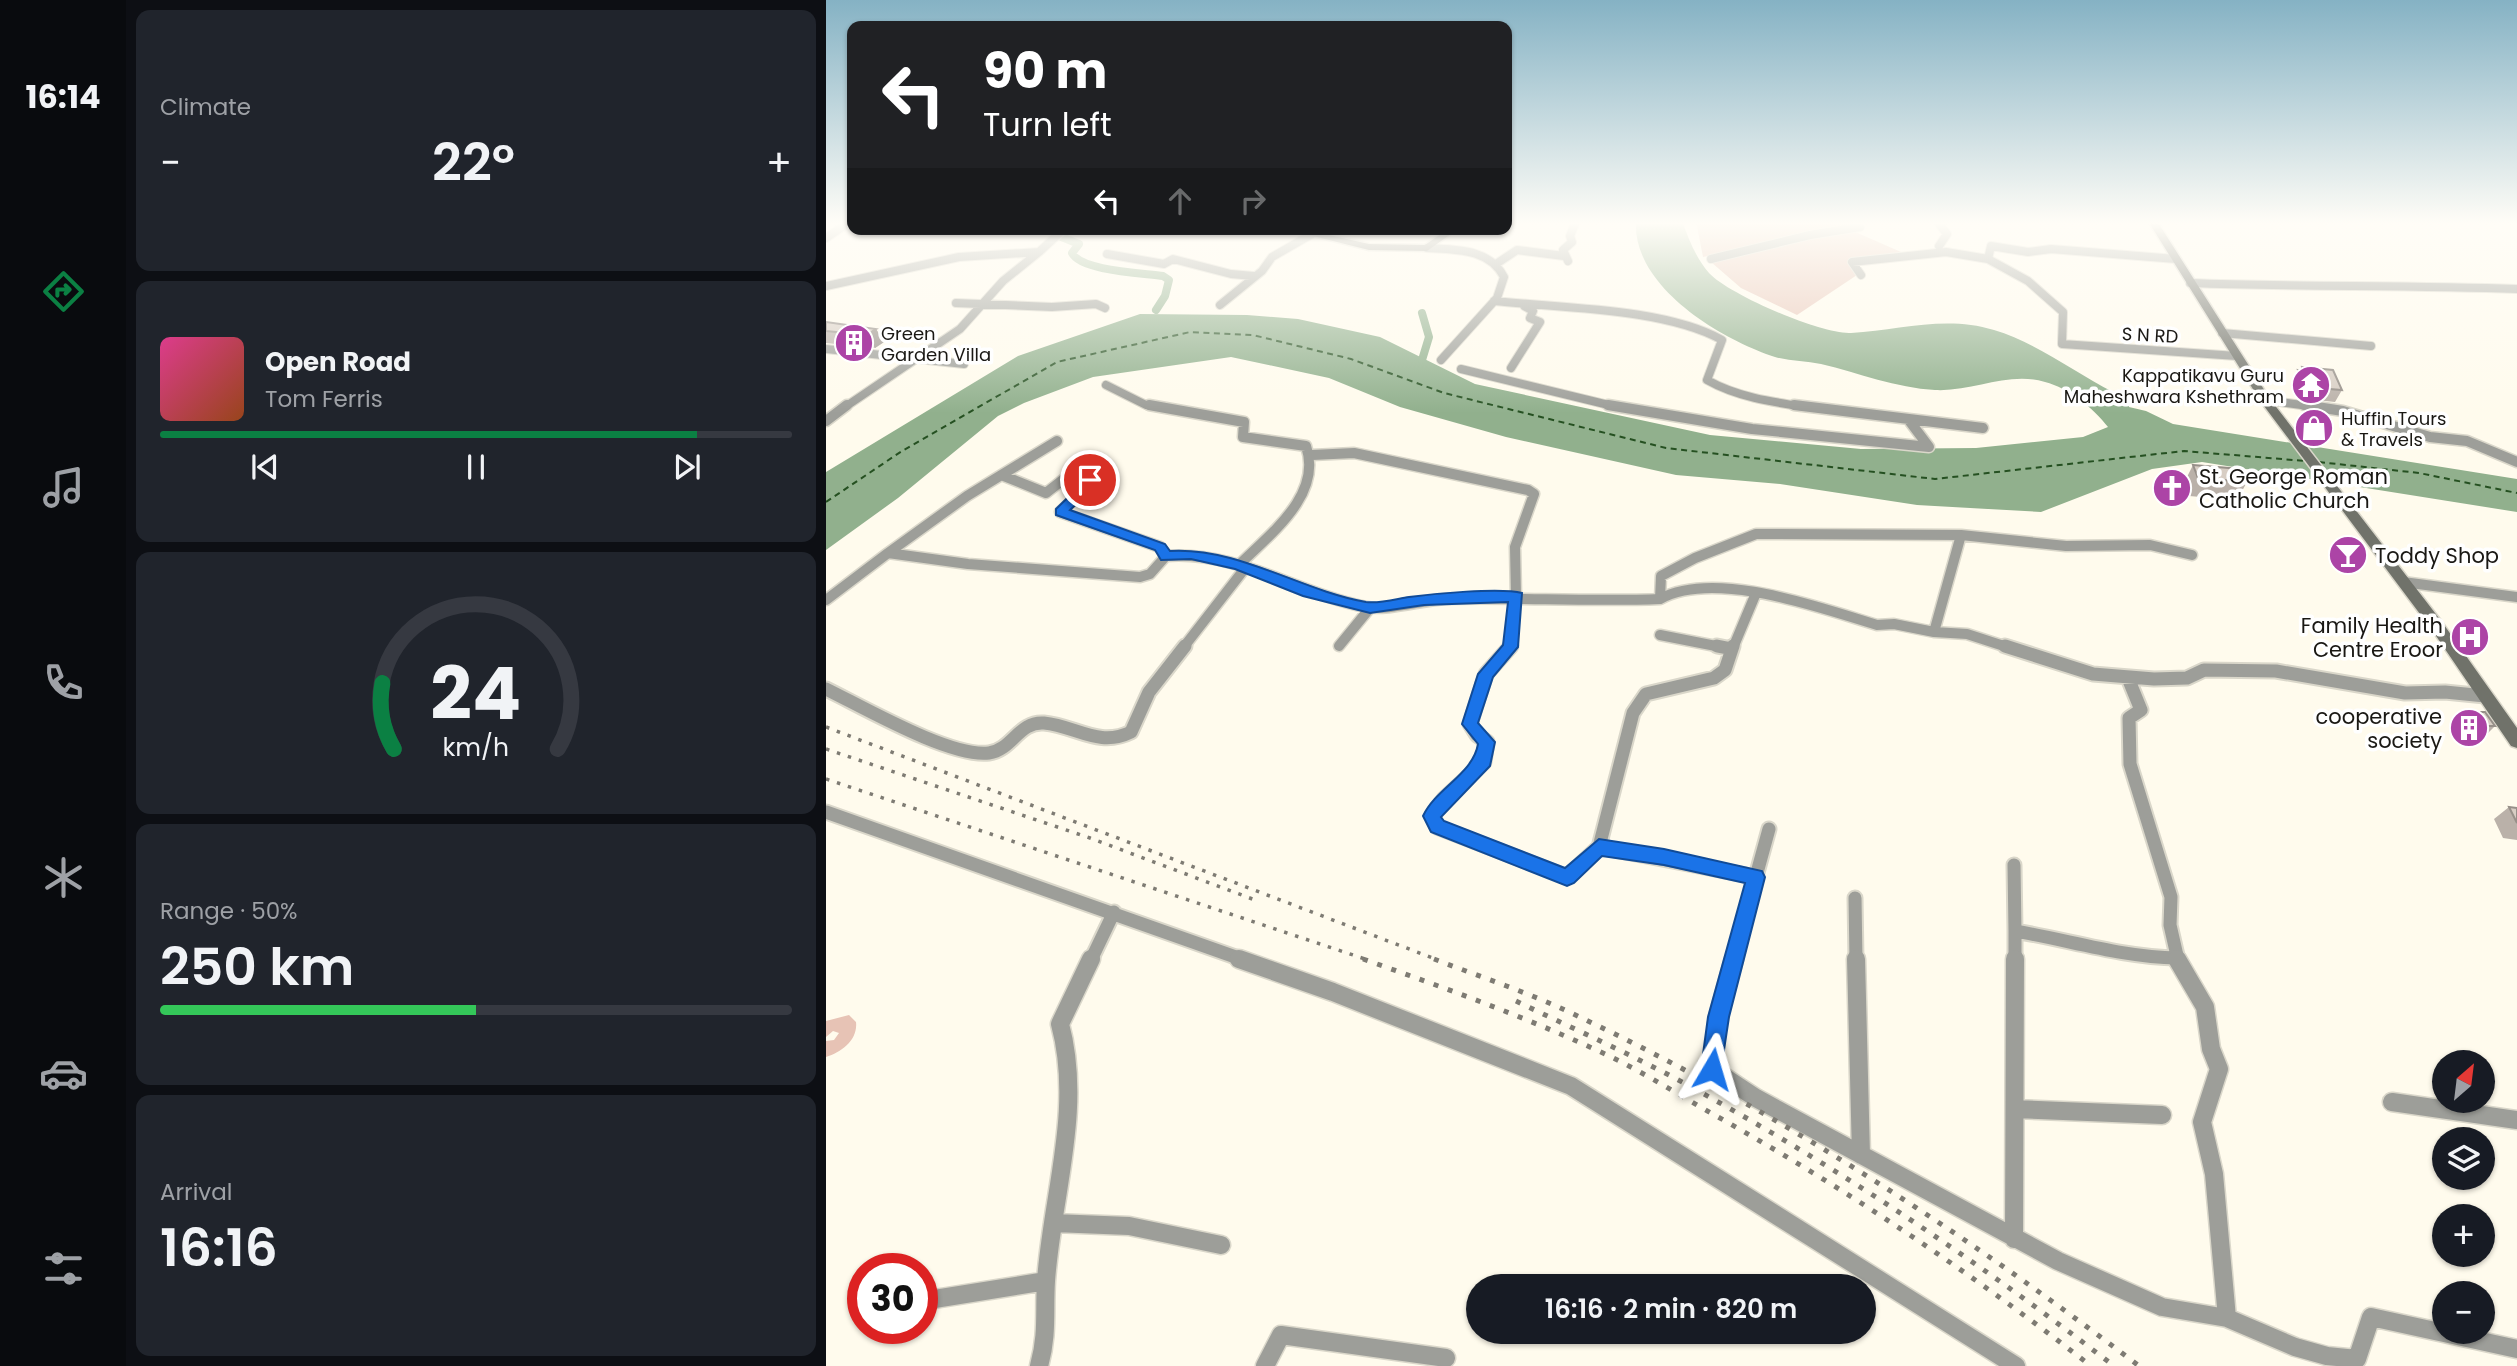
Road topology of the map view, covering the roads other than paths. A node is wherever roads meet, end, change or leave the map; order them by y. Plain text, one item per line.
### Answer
1 (1000, 285) edge
2 (1244, 285) edge
3 (1501, 285) edge
4 (2032, 285) edge
5 (2191, 285) edge
6 (2242, 285) edge
7 (2372, 285) edge
8 (2412, 285) edge
9 (2517, 289) edge
10 (1494, 301) junction
11 (956, 303) dead end
12 (981, 303) junction
13 (1520, 304) junction
14 (1220, 305) dead end
15 (1105, 308) dead end
16 (2222, 333) junction
17 (2371, 346) dead end
18 (826, 349) edge
19 (2237, 356) junction
20 (916, 359) junction
21 (1441, 359) dead end
22 (964, 364) dead end
23 (1511, 368) dead end
24 (1461, 369) dead end
25 (1106, 385) dead end
26 (2266, 400) junction
27 (826, 412) edge
28 (837, 413) junction
29 (1908, 419) junction
30 (826, 421) edge
31 (1983, 428) dead end
32 (1057, 442) dead end
33 (1312, 455) junction
34 (2517, 462) edge
35 (1069, 475) dead end
36 (1004, 476) junction
37 (1090, 480) dead end
38 (1962, 535) junction
39 (888, 553) junction
40 (2192, 555) dead end
41 (1166, 556) junction
42 (1242, 566) junction
43 (2403, 582) junction
44 (1756, 593) junction
45 (1516, 597) junction
46 (2517, 597) edge
47 (1660, 599) junction
48 (826, 600) edge
49 (1370, 608) junction
50 (1934, 632) junction
51 (1660, 635) dead end
52 (1339, 646) dead end
53 (1732, 649) junction
54 (2128, 678) junction
55 (826, 689) edge
56 (2485, 696) junction
57 (2515, 737) edge
58 (826, 813) edge
59 (1769, 829) dead end
60 (1599, 847) junction
61 (2014, 865) dead end
62 (1756, 877) junction
63 (1855, 898) dead end
64 (1114, 912) junction
65 (2015, 931) junction
66 (2176, 958) junction
67 (2392, 1102) dead end
68 (2015, 1108) junction
69 (2162, 1115) dead end
70 (2517, 1120) edge
71 (1861, 1155) junction
72 (1054, 1223) junction
73 (2014, 1239) junction
74 (1221, 1245) dead end
75 (1046, 1281) junction
76 (938, 1298) edge
77 (2227, 1318) junction
78 (2517, 1349) edge
79 (1446, 1358) dead end
80 (1038, 1366) edge
81 (1265, 1366) edge
82 (2016, 1366) edge

1 - 12 street
2 - 14 street
3 - 10 street
4 - 19 street, S N RD
5 - 16 main road
6 - 7 street
8 - 9 street
10 - 13 street
10 - 21 street
11 - 12 street
12 - 15 street
12 - 20 street
13 - 23 street
13 - 29 street
16 - 17 street
16 - 19 main road
18 - 20 street
19 - 26 main road
20 - 22 street
20 - 28 street
24 - 29 street
25 - 33 street
26 - 34 street
26 - 43 main road
27 - 28 street
28 - 30 street
29 - 31 street
32 - 36 street
33 - 42 street
33 - 45 street
35 - 36 street
36 - 39 street
37 - 41 street
38 - 40 street
38 - 47 street
38 - 50 street
39 - 41 street
39 - 48 street
41 - 42 street
42 - 49 street
42 - 55 street
43 - 46 street
43 - 56 main road
44 - 47 street
44 - 50 street
44 - 53 street
45 - 47 street
45 - 49 street
45 - 60 street
49 - 52 street
50 - 54 street
51 - 53 street
53 - 60 street
54 - 56 street
54 - 66 street
56 - 57 main road
58 - 64 street
59 - 62 street
60 - 62 street
61 - 65 street
62 - 71 street
63 - 71 street
64 - 72 street
64 - 82 street
65 - 66 street
65 - 68 street
66 - 77 street
67 - 70 street
68 - 69 street
68 - 73 street
71 - 73 street
72 - 74 street
72 - 75 street
73 - 77 street
75 - 76 street
75 - 80 street
77 - 78 street
79 - 81 street

